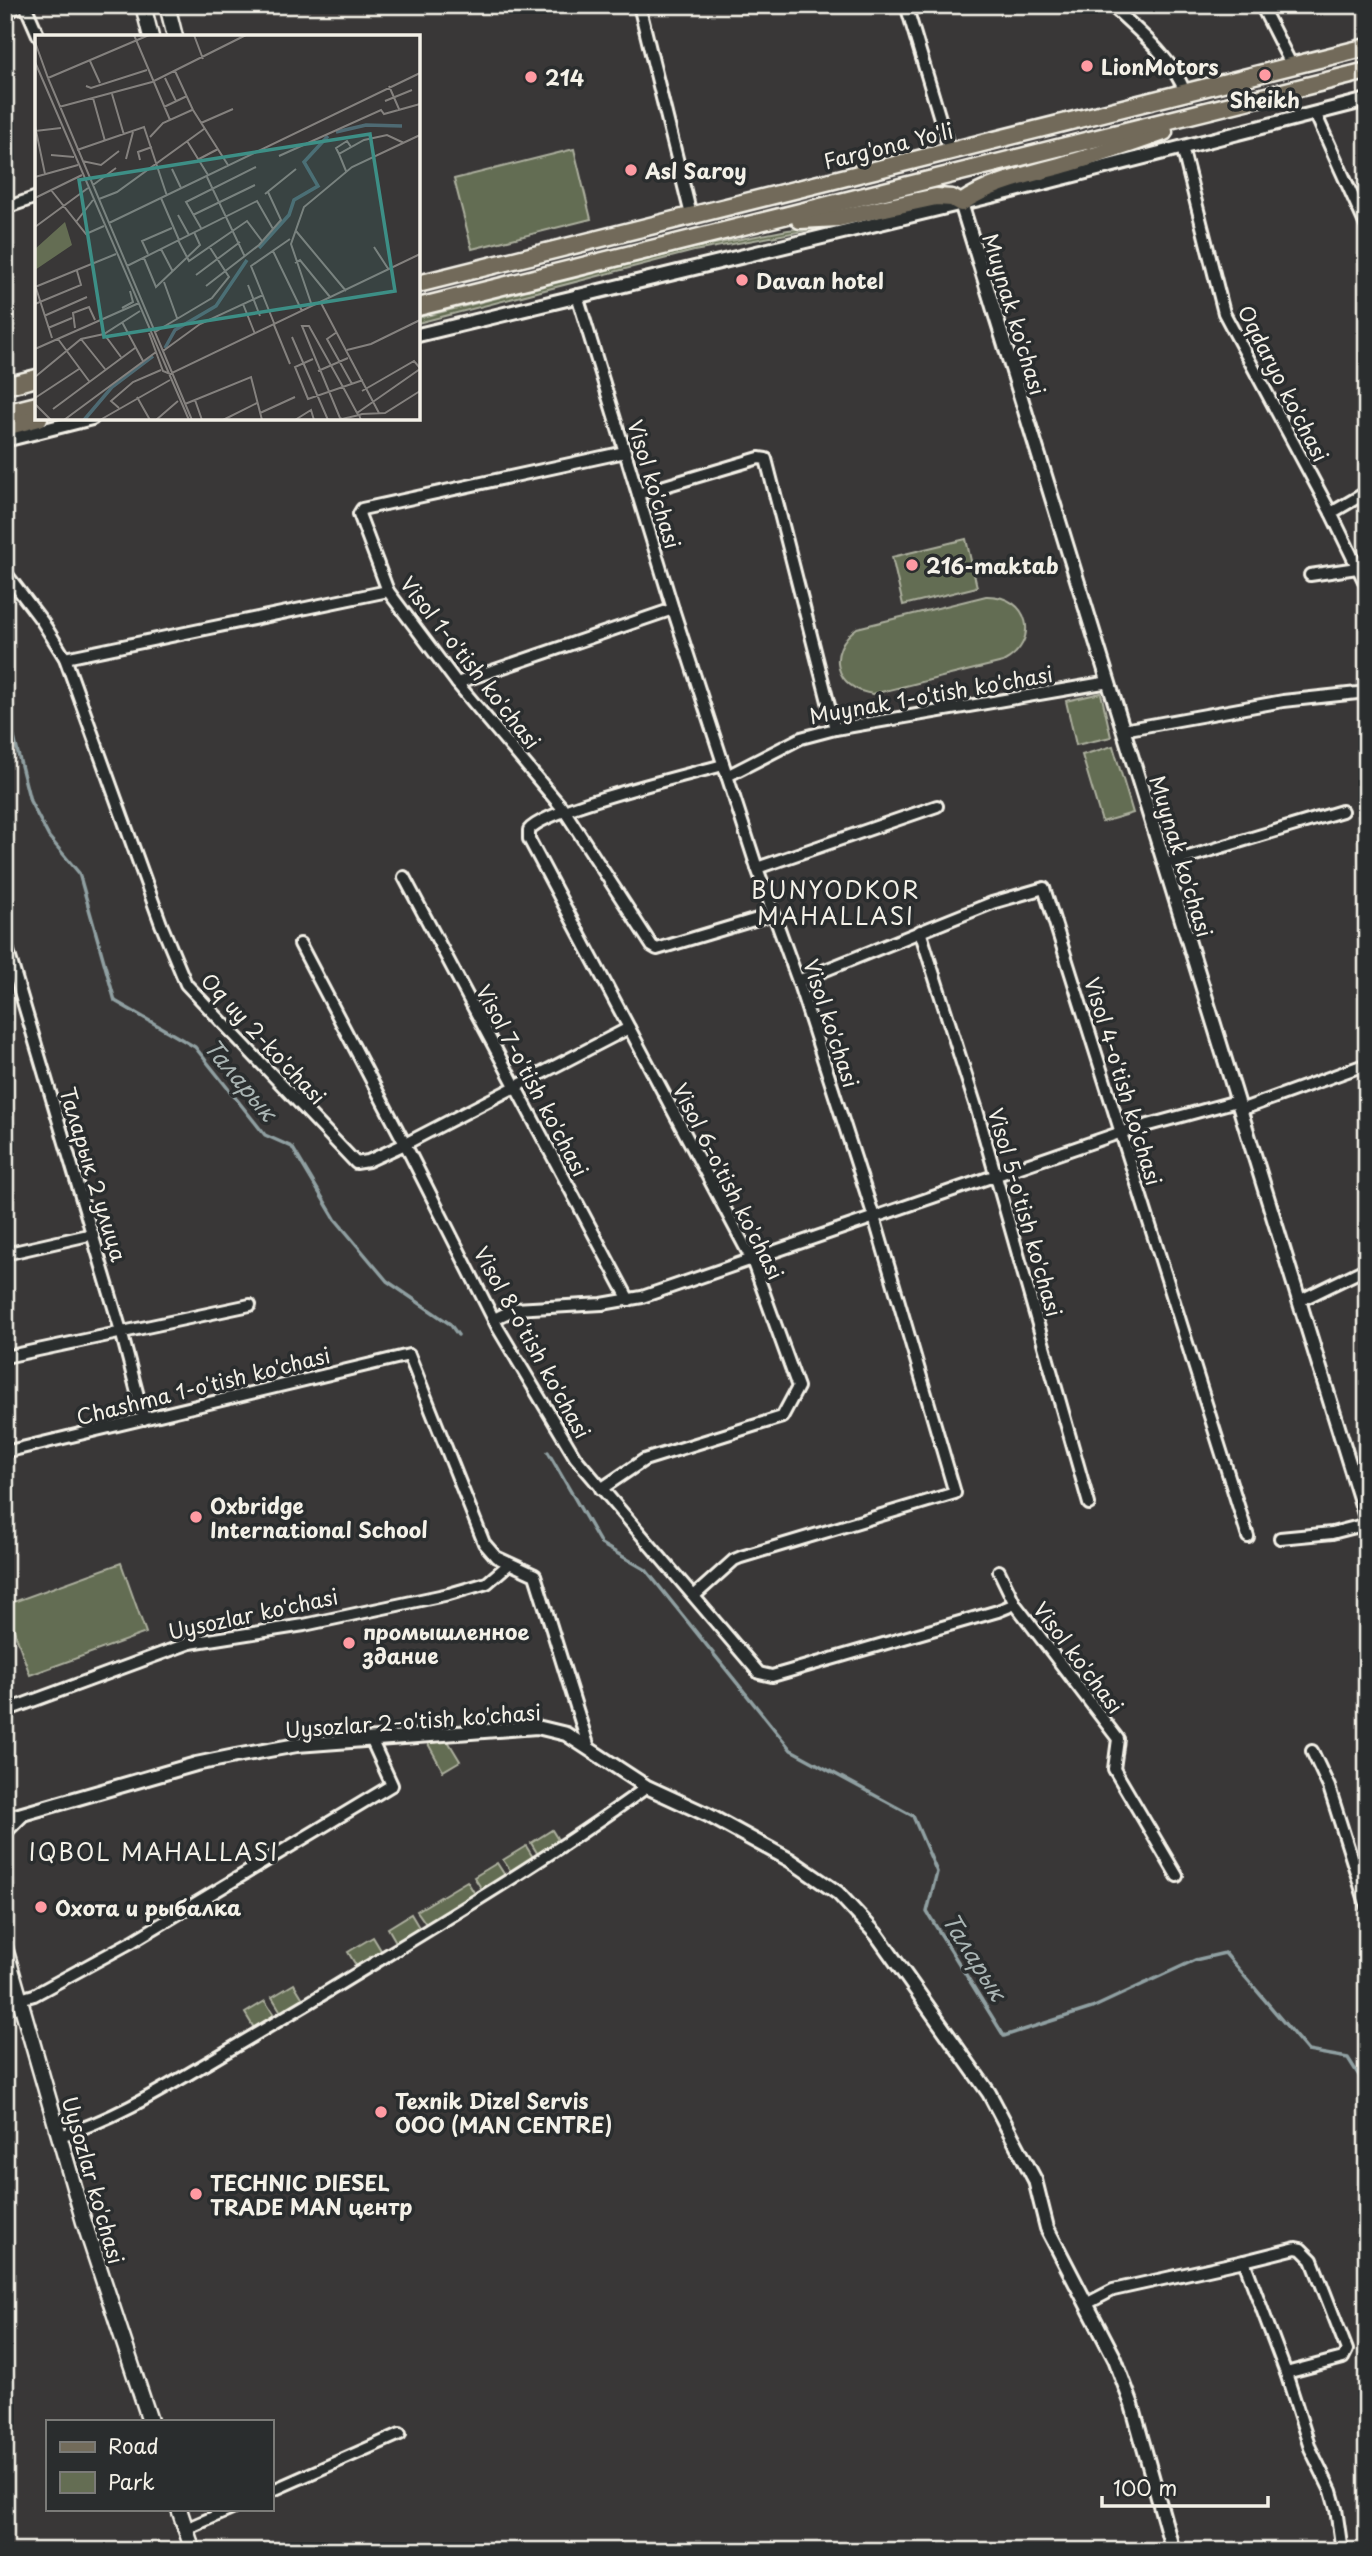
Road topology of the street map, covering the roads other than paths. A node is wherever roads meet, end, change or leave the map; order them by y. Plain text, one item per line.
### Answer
1 (24, 5) edge
2 (143, 5) edge
3 (167, 5) edge
4 (639, 5) edge
5 (906, 5) edge
6 (1111, 5) edge
7 (1261, 5) edge
8 (5, 14) edge
9 (38, 35) edge
10 (150, 35) edge
11 (174, 35) edge
12 (1367, 47) edge
13 (1292, 65) junction
14 (1367, 71) edge
15 (1185, 92) junction
16 (1367, 100) edge
17 (1238, 105) junction
18 (1315, 113) junction
19 (1182, 147) junction
20 (950, 152) junction
21 (35, 198) edge
22 (961, 203) junction
23 (5, 208) edge
24 (691, 215) junction
25 (770, 221) junction
26 (1367, 228) edge
27 (420, 284) edge
28 (577, 295) junction
29 (420, 307) edge
30 (420, 334) edge
31 (35, 378) edge
32 (5, 386) edge
33 (35, 406) edge
34 (5, 413) edge
35 (35, 419) edge
36 (84, 420) edge
37 (5, 427) edge
38 (5, 440) edge
39 (625, 452) junction
40 (1367, 492) edge
41 (638, 494) junction
42 (1331, 513) junction
43 (1357, 568) junction
44 (5, 572) edge
45 (1310, 575) dead end
46 (1367, 587) edge
47 (388, 590) junction
48 (673, 608) junction
49 (65, 658) junction
50 (1109, 682) junction
51 (457, 683) junction
52 (1367, 692) edge
53 (835, 729) junction
54 (1123, 730) junction
55 (725, 770) junction
56 (937, 806) dead end
57 (564, 810) junction
58 (1342, 811) dead end
59 (529, 830) joint
60 (1165, 864) junction
61 (757, 868) junction
62 (404, 877) dead end
63 (774, 914) junction
64 (920, 931) junction
65 (5, 941) edge
66 (300, 944) dead end
67 (798, 981) junction
68 (629, 1028) junction
69 (1367, 1064) edge
70 (515, 1086) junction
71 (1238, 1105) junction
72 (1119, 1133) junction
73 (405, 1144) junction
74 (995, 1174) junction
75 (874, 1217) junction
76 (93, 1234) junction
77 (5, 1254) edge
78 (752, 1260) junction
79 (1367, 1268) edge
80 (629, 1300) junction
81 (1299, 1301) junction
82 (250, 1305) dead end
83 (494, 1319) junction
84 (121, 1331) junction
85 (5, 1357) edge
86 (144, 1419) junction
87 (5, 1452) edge
88 (601, 1489) junction
89 (1089, 1504) dead end
90 (1367, 1522) edge
91 (1248, 1537) dead end
92 (1280, 1538) dead end
93 (509, 1564) junction
94 (999, 1571) dead end
95 (694, 1596) junction
96 (1015, 1604) junction
97 (5, 1711) edge
98 (371, 1739) junction
99 (589, 1748) junction
100 (1312, 1751) dead end
101 (647, 1787) junction
102 (23, 1814) junction
103 (5, 1819) edge
104 (5, 1832) edge
105 (1177, 1876) dead end
106 (1367, 1908) edge
107 (5, 1948) edge
108 (20, 1999) junction
109 (60, 2136) junction
110 (1244, 2261) junction
111 (1088, 2303) junction
112 (1286, 2373) junction
113 (150, 2420) edge
114 (400, 2434) dead end
115 (273, 2490) edge
116 (179, 2510) edge
117 (230, 2510) edge
118 (186, 2529) junction
119 (193, 2551) edge
120 (1173, 2551) edge
121 (1342, 2551) edge

1 - 8 street
1 - 9 street
2 - 10 main road
3 - 11 main road
4 - 24 street
5 - 20 street
6 - 15 street
7 - 13 street
12 - 13 main road, Farg'ona Yo'li
13 - 15 main road, Farg'ona Yo'li
14 - 17 main road
15 - 20 main road, Farg'ona Yo'li
16 - 18 street
17 - 22 main road
17 - 25 main road
18 - 19 street
18 - 26 street
19 - 22 street
19 - 42 street, Oqdaryo ko'chasi
20 - 24 main road, Farg'ona Yo'li
21 - 23 street
22 - 25 main road
22 - 28 street
22 - 50 street, Muynak ko'chasi
24 - 27 main road, Farg'ona Yo'li
25 - 29 main road
28 - 30 street
28 - 39 street, Visol ko'chasi
31 - 32 main road
33 - 34 main road
35 - 37 main road
36 - 38 street
39 - 41 street, Visol ko'chasi
39 - 47 street, Visol 1-o'tish ko'chasi
40 - 42 street
41 - 48 street, Visol ko'chasi
41 - 53 street
42 - 43 street, Oqdaryo ko'chasi
43 - 45 street
43 - 46 street, Oqdaryo ko'chasi
44 - 49 street, Oq uy 2-ko'chasi
47 - 49 street
47 - 51 street, Visol 1-o'tish ko'chasi
48 - 51 street
48 - 55 street, Visol ko'chasi
49 - 73 street, Oq uy 2-ko'chasi
50 - 53 street, Muynak 1-o'tish ko'chasi
50 - 54 street, Muynak ko'chasi
51 - 57 street, Visol 1-o'tish ko'chasi
52 - 54 street
53 - 55 street, Muynak 1-o'tish ko'chasi
54 - 60 street, Muynak ko'chasi
55 - 57 street, Muynak 1-o'tish ko'chasi
55 - 61 street, Visol ko'chasi
56 - 61 street
57 - 59 street, Muynak 1-o'tish ko'chasi
57 - 63 street, Visol 1-o'tish ko'chasi
58 - 60 street
59 - 68 street, Visol 6-o'tish ko'chasi
60 - 71 street, Muynak ko'chasi
61 - 63 street, Visol ko'chasi
62 - 70 street, Visol 7-o'tish ko'chasi
63 - 67 street, Visol ko'chasi
64 - 67 street, Visol 4-o'tish ko'chasi
64 - 72 street, Visol 4-o'tish ko'chasi
64 - 74 street, Visol 5-o'tish ko'chasi
65 - 76 street, Таларык 2 улица
66 - 73 street, Visol 8-o'tish ko'chasi
67 - 75 street, Visol ko'chasi
68 - 70 street, Oq uy 2-ko'chasi
68 - 78 street, Visol 6-o'tish ko'chasi
69 - 71 street
70 - 73 street, Oq uy 2-ko'chasi
70 - 80 street, Visol 7-o'tish ko'chasi
71 - 72 street
71 - 81 street, Muynak ko'chasi
72 - 74 street
72 - 91 street, Visol 4-o'tish ko'chasi
73 - 83 street, Visol 8-o'tish ko'chasi
74 - 75 street
74 - 89 street, Visol 5-o'tish ko'chasi
75 - 78 street
75 - 95 street, Visol ko'chasi
76 - 77 street
76 - 84 street, Таларык 2 улица
78 - 80 street
78 - 88 street, Visol 6-o'tish ko'chasi
79 - 81 street
80 - 83 street
81 - 90 street, Muynak ko'chasi
82 - 84 street
83 - 88 street, Visol 8-o'tish ko'chasi
84 - 85 street
84 - 86 street, Таларык 2 улица
86 - 87 street, Chashma 1-o'tish ko'chasi
86 - 93 street, Chashma 1-o'tish ko'chasi
88 - 95 street, Visol 8-o'tish ko'chasi
90 - 92 street
93 - 97 street, Uysozlar ko'chasi
93 - 99 street
94 - 96 street, Visol ko'chasi
95 - 96 street, Visol 8-o'tish ko'chasi
96 - 105 street, Visol ko'chasi
98 - 99 street, Uysozlar 2-o'tish ko'chasi
98 - 102 street, Uysozlar 2-o'tish ko'chasi
98 - 108 street
99 - 101 street, Uysozlar 2-o'tish ko'chasi
100 - 106 street
101 - 109 street
101 - 111 street, Uysozlar 2-o'tish ko'chasi
102 - 103 street, Uysozlar 2-o'tish ko'chasi
102 - 104 street
107 - 108 main road, Uysozlar ko'chasi
108 - 109 main road, Uysozlar ko'chasi
109 - 113 main road, Uysozlar ko'chasi
110 - 111 street
110 - 112 street
110 - 112 street
111 - 120 street, Uysozlar 2-o'tish ko'chasi
112 - 121 street
114 - 115 street
116 - 118 main road
117 - 118 street
118 - 119 main road

